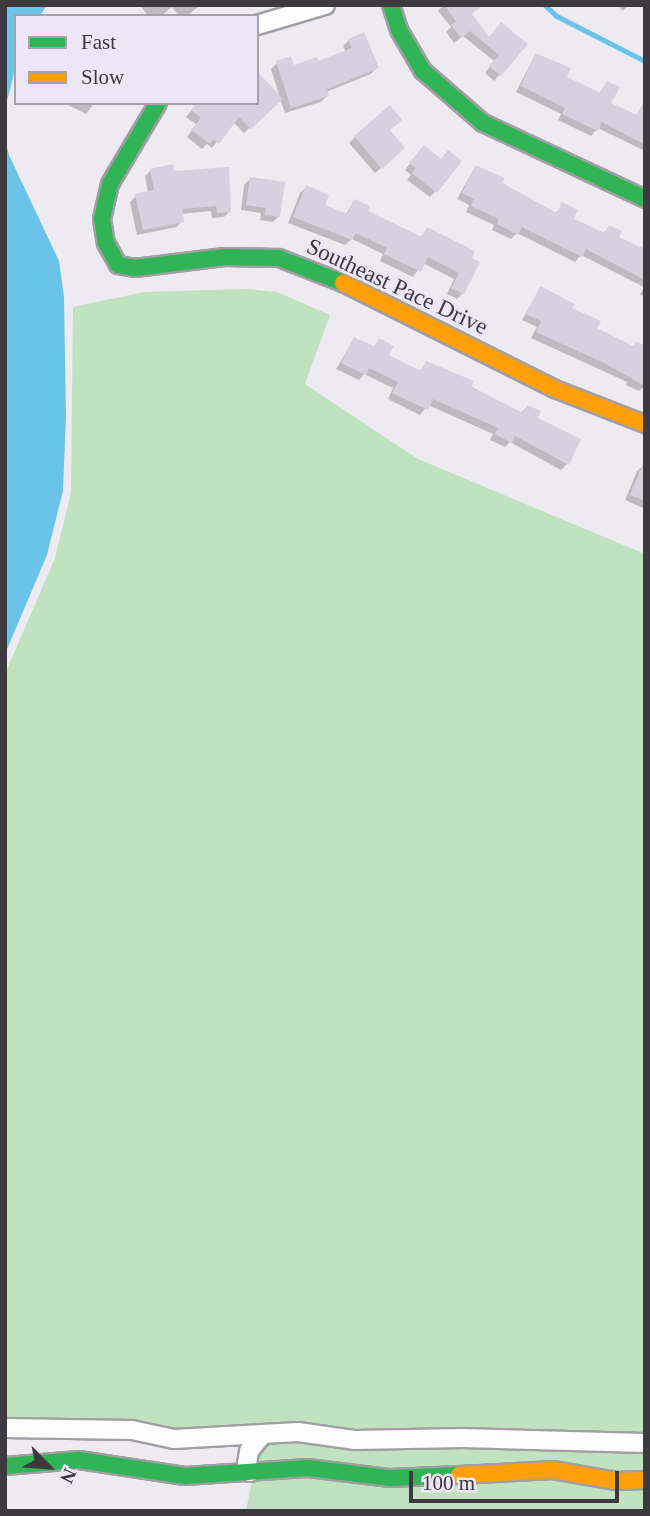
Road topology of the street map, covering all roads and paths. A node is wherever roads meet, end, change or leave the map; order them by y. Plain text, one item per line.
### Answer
1 (325, 5) edge
2 (391, 5) edge
3 (259, 24) edge
4 (157, 105) edge
5 (645, 199) edge
6 (645, 424) edge
7 (5, 1427) edge
8 (261, 1436) junction
9 (574, 1442) junction
10 (645, 1443) edge
11 (5, 1466) edge
12 (250, 1472) junction
13 (570, 1473) junction
14 (645, 1480) edge

1 - 3 street
2 - 5 street
4 - 6 street, Southeast Pace Drive
7 - 8 street
8 - 9 street
8 - 12 street
9 - 10 street
9 - 13 street
11 - 12 street
12 - 13 street
13 - 14 street

